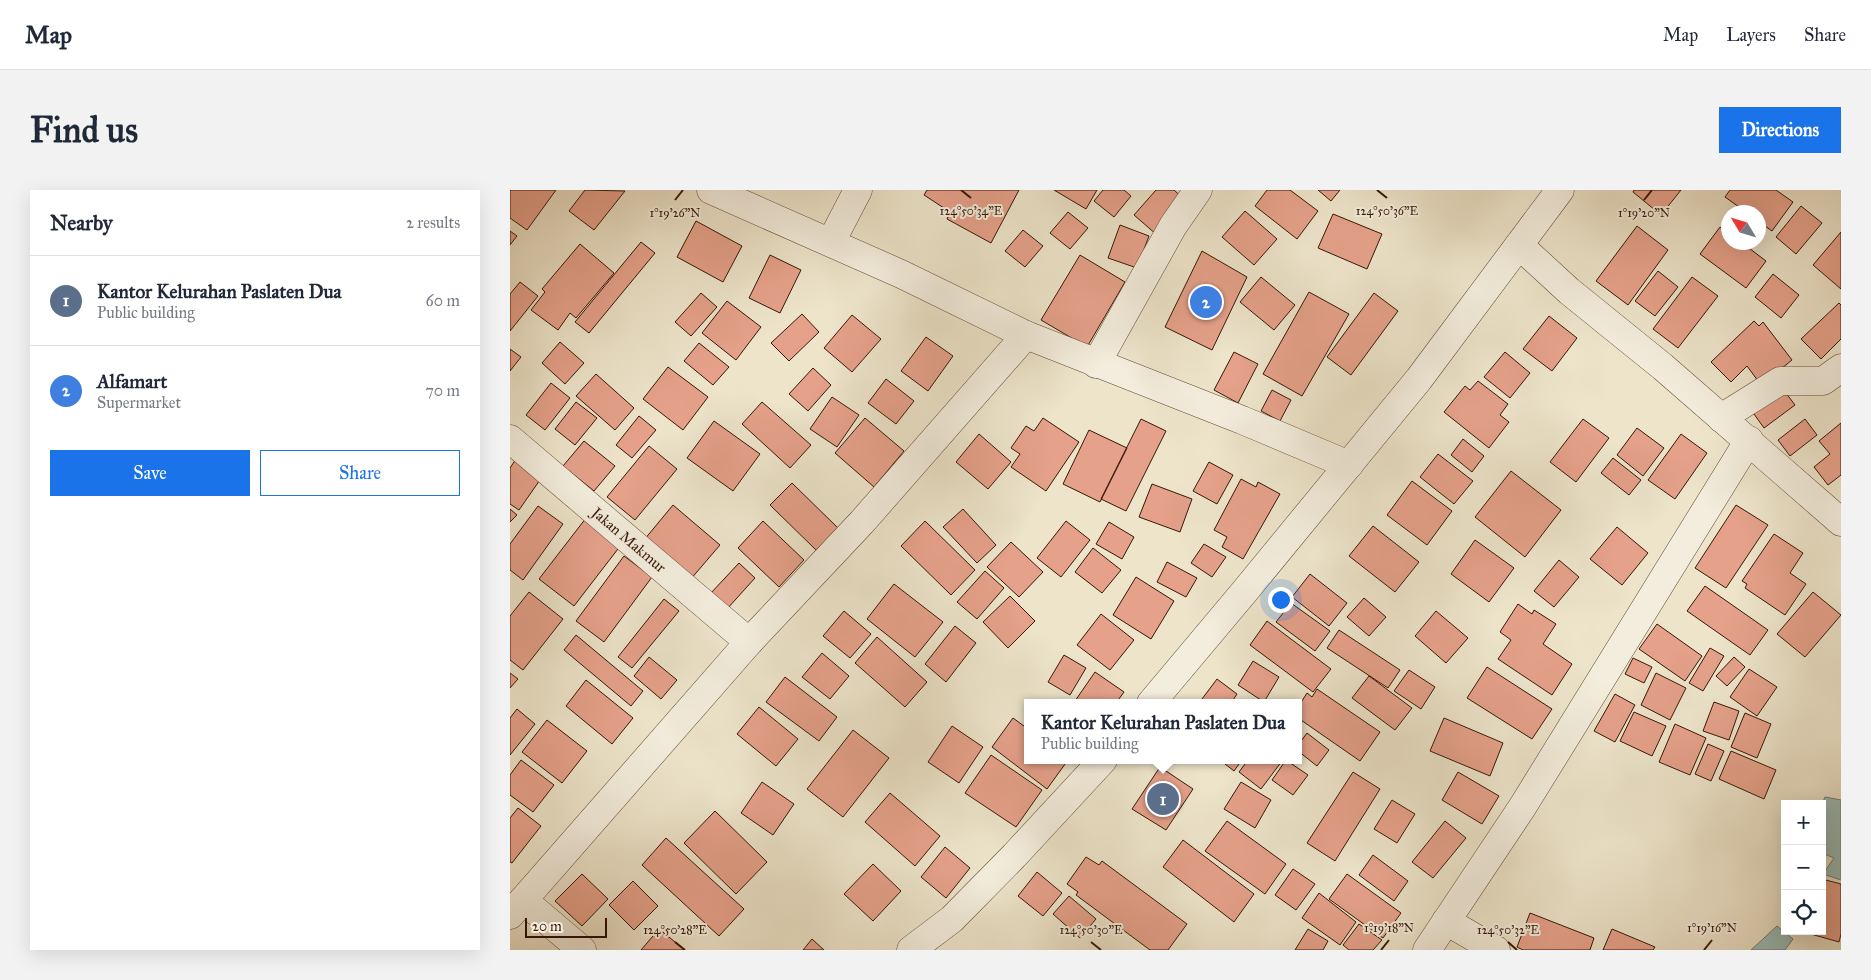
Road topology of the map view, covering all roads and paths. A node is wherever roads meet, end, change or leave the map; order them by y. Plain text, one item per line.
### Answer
1 (711, 190) edge
2 (858, 190) edge
3 (1198, 190) edge
4 (1560, 190) edge
5 (831, 242) junction
6 (1519, 245) junction
7 (1026, 335) junction
8 (1096, 364) junction
9 (1841, 368) edge
10 (1722, 418) junction
11 (510, 439) edge
12 (1749, 440) junction
13 (1349, 465) junction
14 (1841, 522) edge
15 (749, 642) junction
16 (1154, 699) edge
17 (1099, 764) edge
18 (516, 908) edge
19 (1446, 921) junction
20 (582, 950) edge
21 (911, 950) edge
22 (1426, 950) edge
23 (1496, 950) edge

1 - 5 street
2 - 5 street
3 - 8 street
4 - 6 street
5 - 7 street
6 - 10 street
6 - 13 street
7 - 8 street
7 - 15 street
8 - 13 street
9 - 10 street
10 - 12 street
11 - 15 street, Jakan Makmur
12 - 14 street
12 - 19 street
13 - 16 street
15 - 18 street
17 - 21 street
18 - 20 street
19 - 22 street
19 - 23 street

